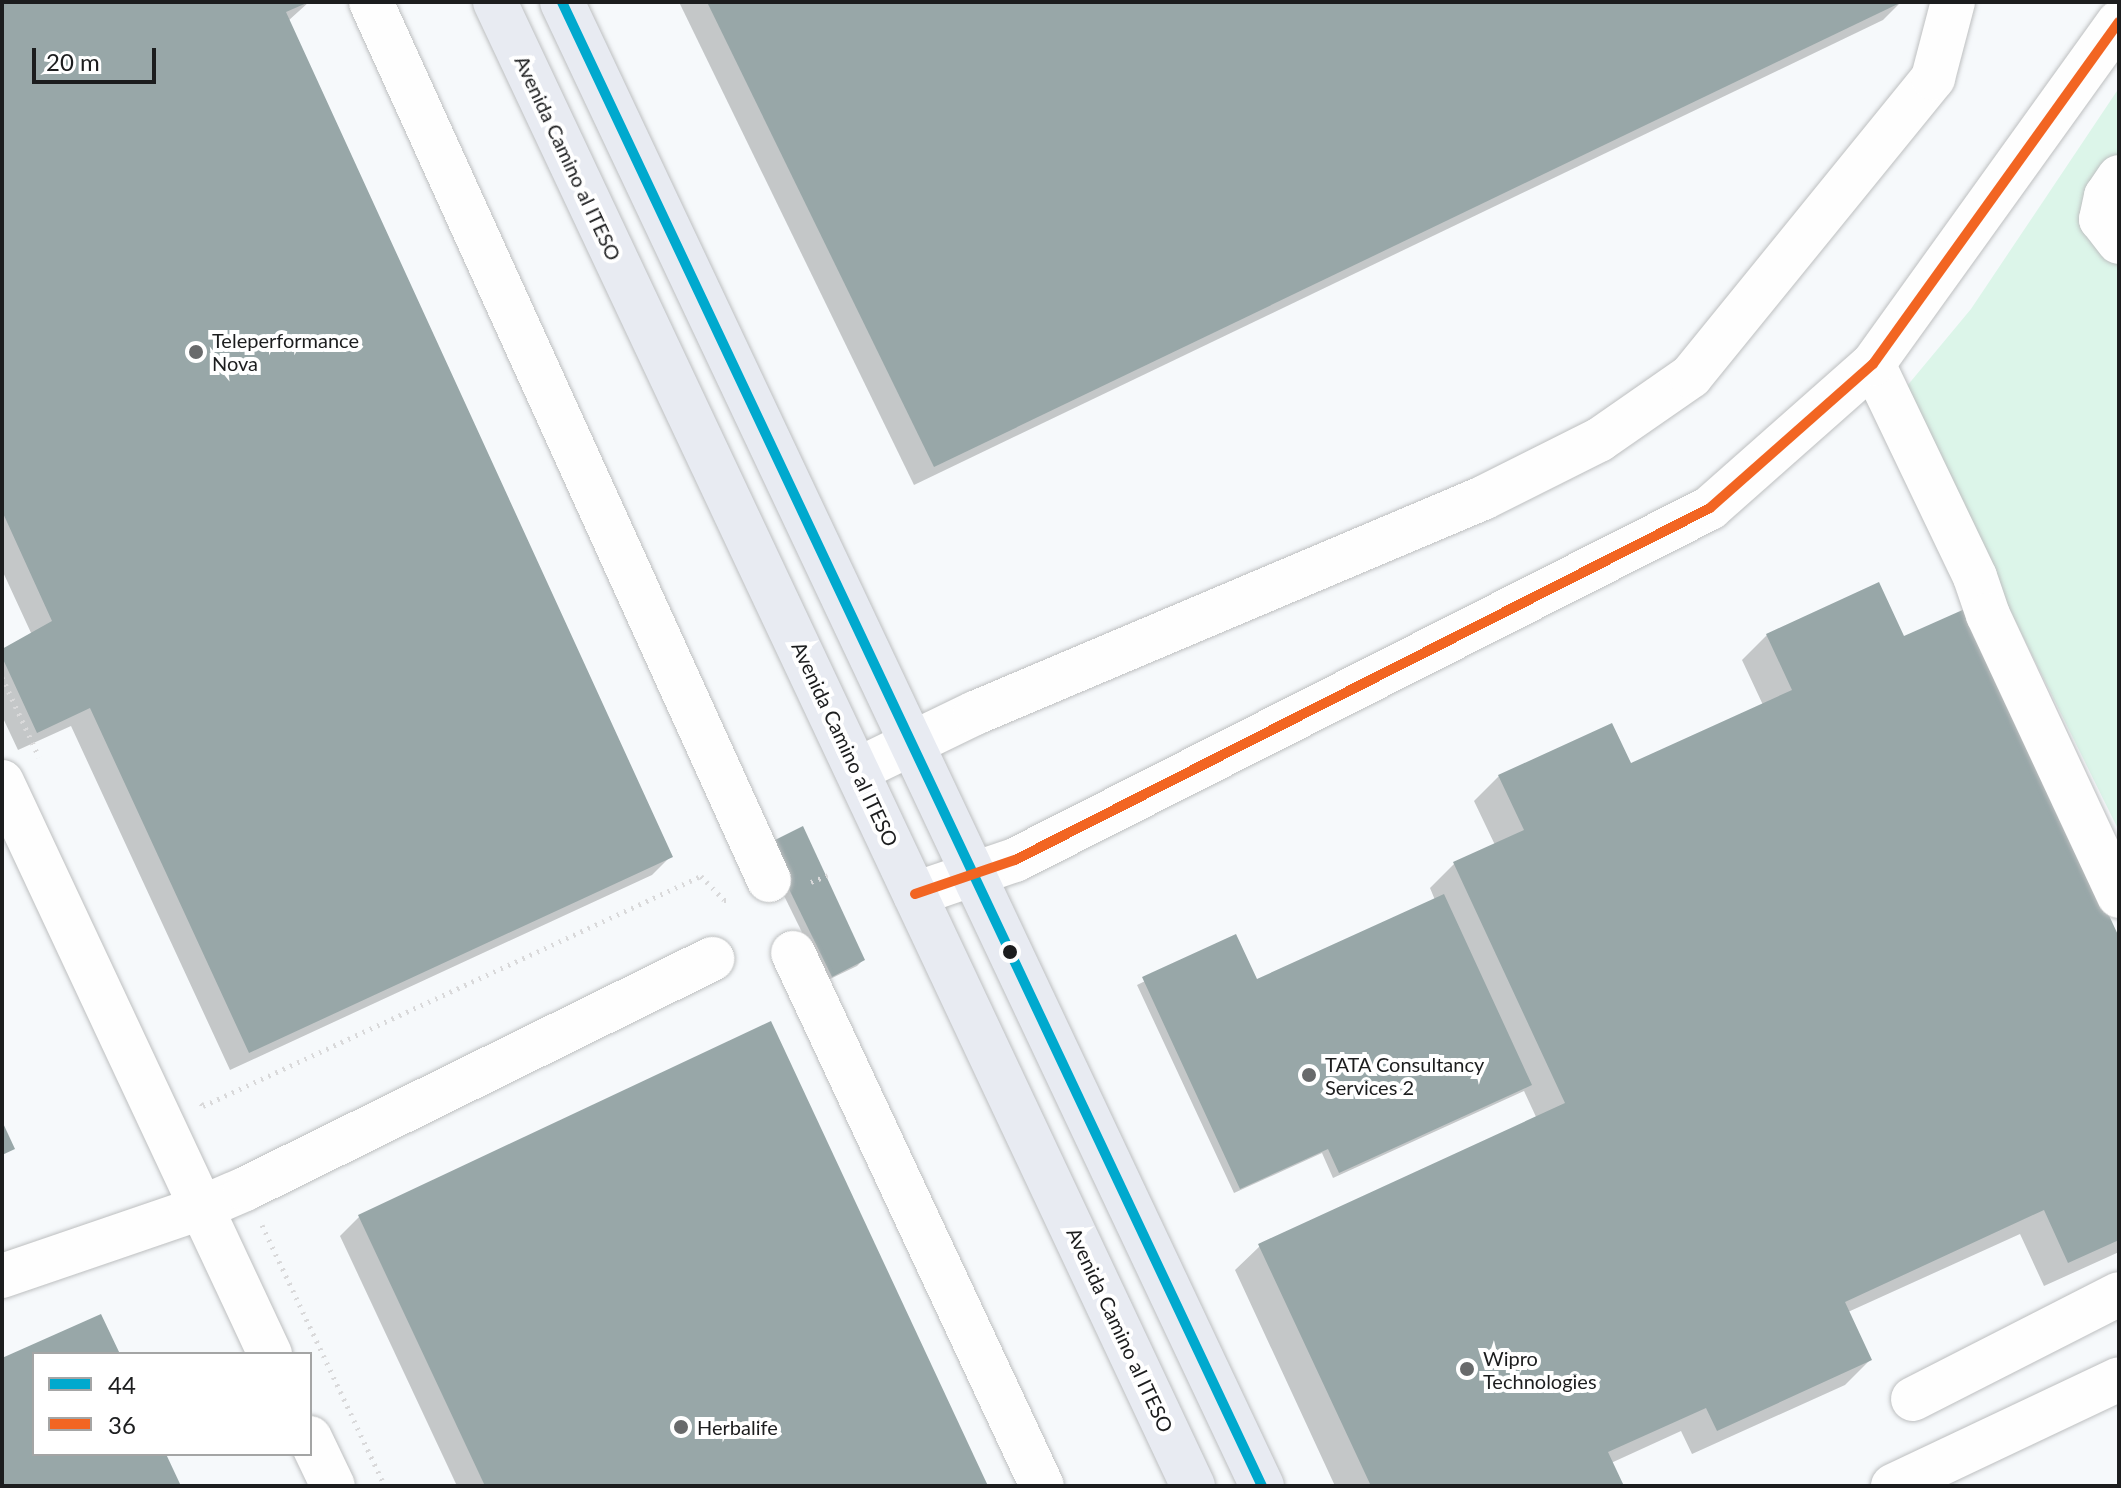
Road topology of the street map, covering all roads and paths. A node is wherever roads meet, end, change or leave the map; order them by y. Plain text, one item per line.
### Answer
1 (371, 2) edge
2 (495, 2) edge
3 (562, 2) edge
4 (1953, 2) edge
5 (2119, 22) edge
6 (2119, 177) edge
7 (2119, 242) edge
8 (1873, 364) junction
9 (2, 677) edge
10 (912, 744) junction
11 (42, 763) dead end
12 (857, 770) junction
13 (2, 782) edge
14 (828, 875) dead end
15 (974, 875) junction
16 (770, 889) junction
17 (915, 894) junction
18 (2119, 896) edge
19 (793, 953) dead end
20 (712, 959) dead end
21 (196, 1092) dead end
22 (203, 1106) junction
23 (210, 1120) dead end
24 (245, 1189) junction
25 (201, 1208) junction
26 (2, 1276) edge
27 (2119, 1294) edge
28 (269, 1352) edge
29 (2119, 1379) edge
30 (1913, 1399) dead end
31 (312, 1442) edge
32 (333, 1486) edge
33 (385, 1486) edge
34 (1042, 1486) edge
35 (1193, 1486) edge
36 (1262, 1486) edge
37 (1893, 1486) edge

1 - 16 street
2 - 12 main road, Avenida Camino al ITESO
3 - 10 main road
4 - 10 street
5 - 8 street
6 - 7 street
8 - 15 street
8 - 18 street
9 - 11 path
10 - 12 street
10 - 15 main road
12 - 17 main road, Avenida Camino al ITESO
13 - 25 street
14 - 16 path
15 - 17 street
15 - 36 main road
16 - 22 path
17 - 35 main road, Avenida Camino al ITESO
19 - 34 street
20 - 24 street
21 - 22 path
22 - 23 path
24 - 25 street
24 - 33 path
25 - 26 street
25 - 28 street
27 - 30 street
29 - 37 street
31 - 32 street

